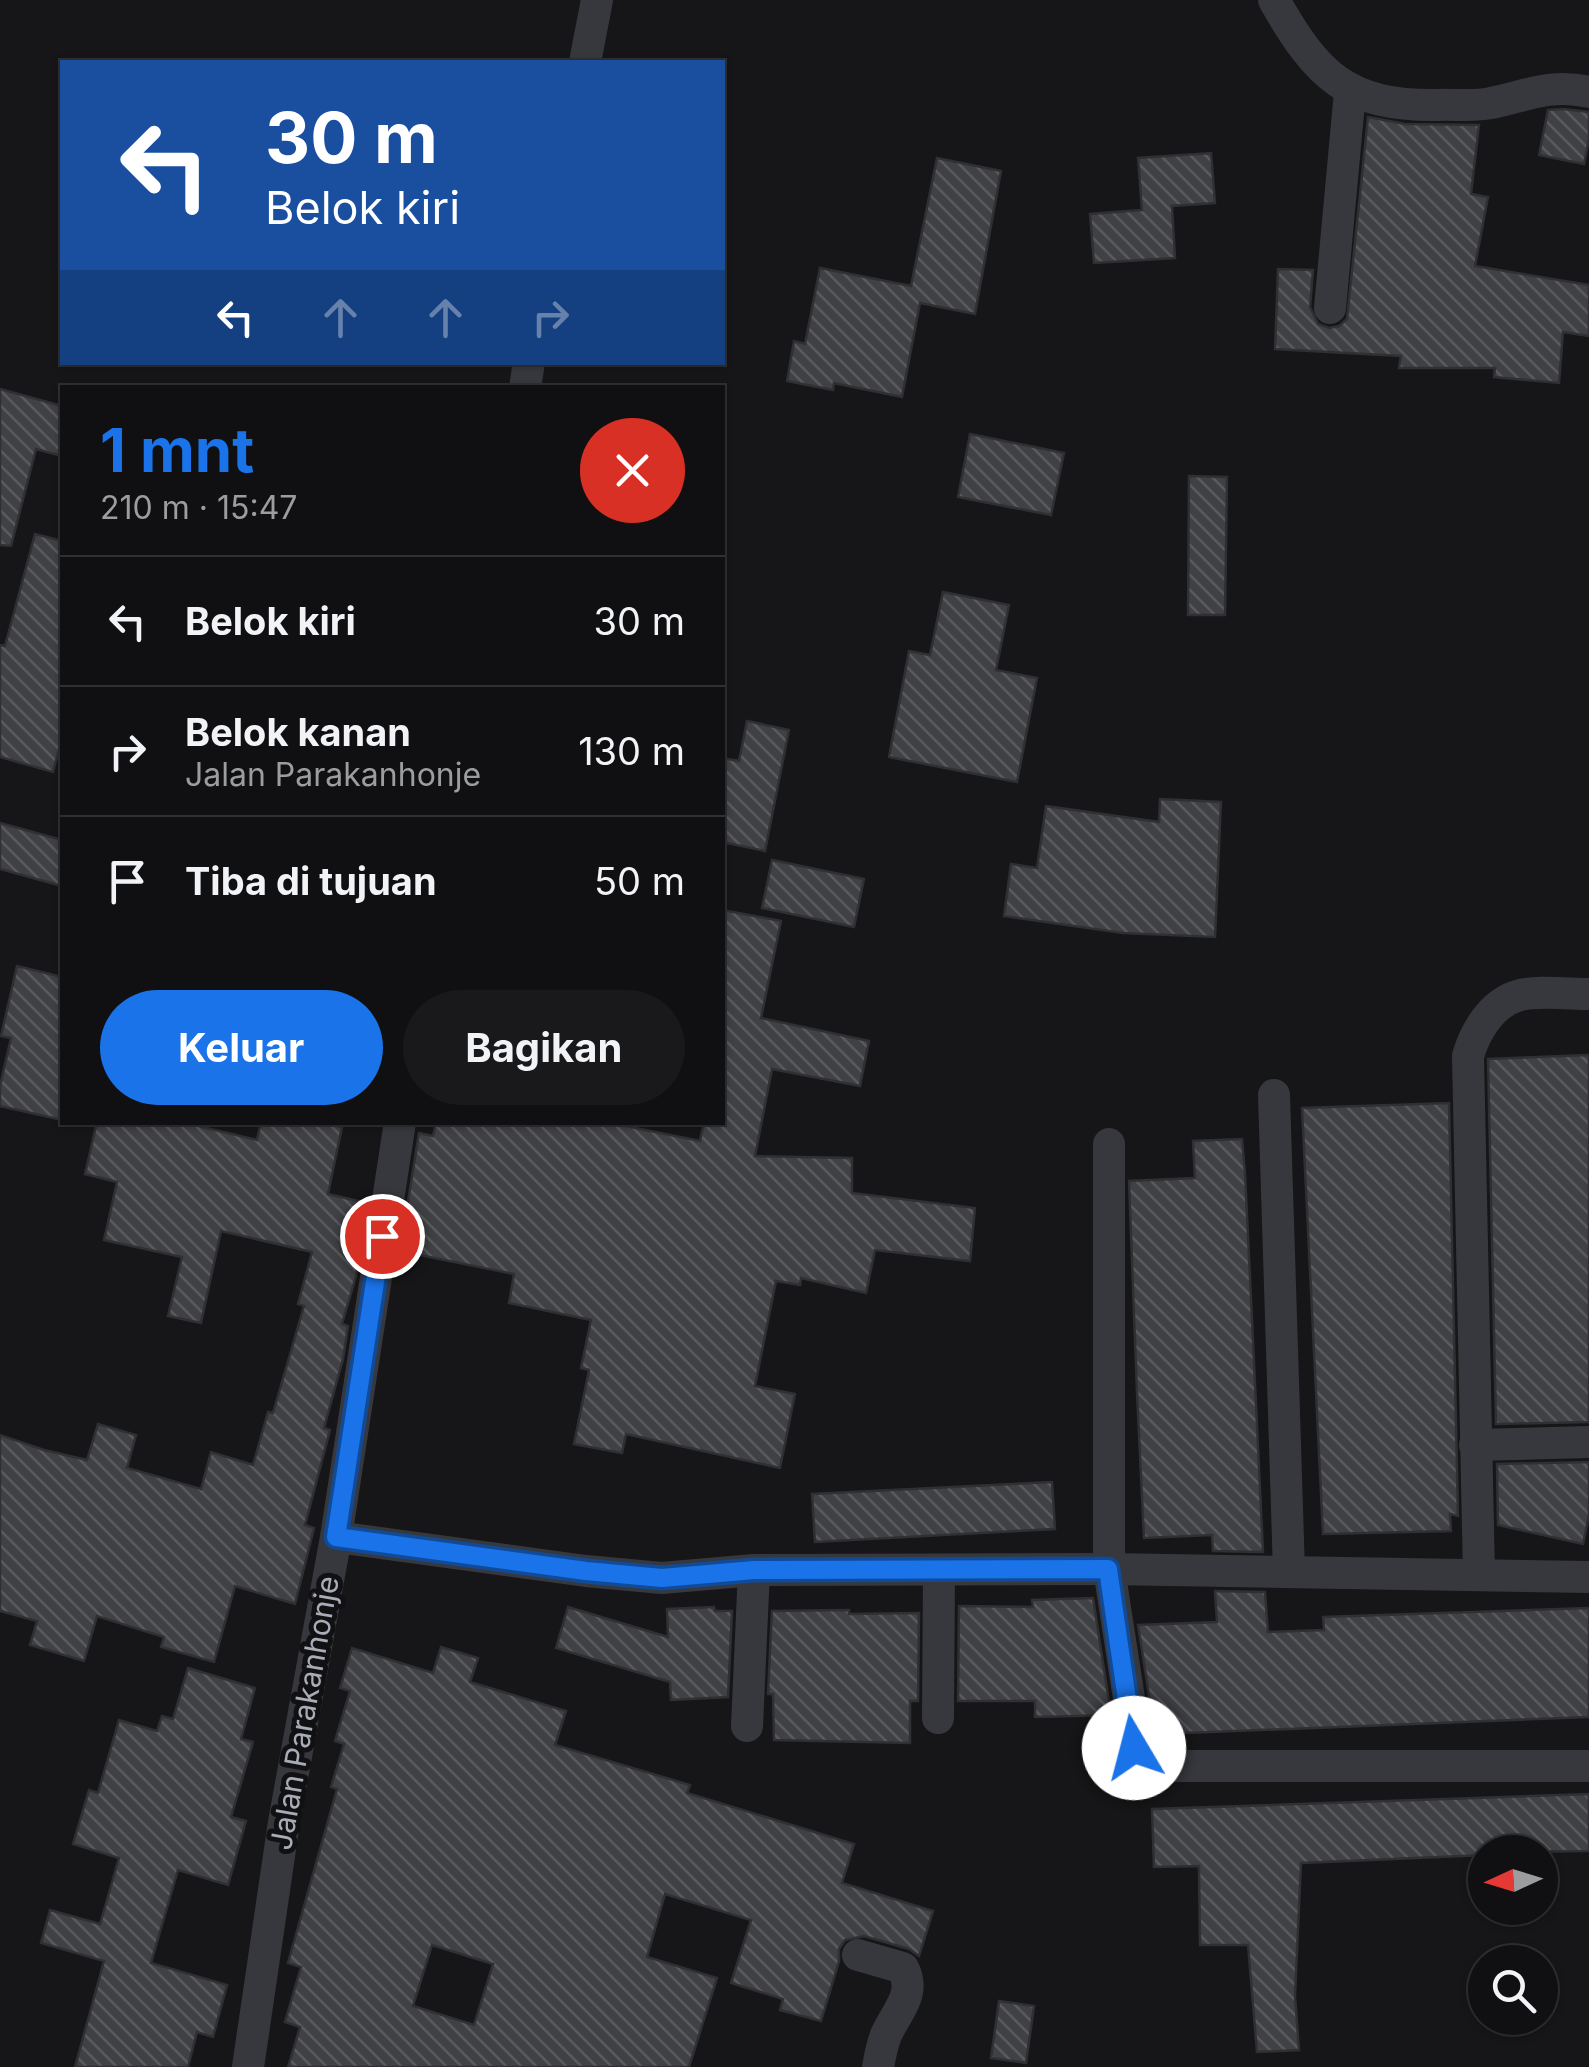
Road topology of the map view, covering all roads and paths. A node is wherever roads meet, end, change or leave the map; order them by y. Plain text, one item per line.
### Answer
1 (597, 0) edge
2 (1274, 0) edge
3 (585, 60) edge
4 (1350, 92) junction
5 (1589, 92) edge
6 (1330, 308) dead end
7 (1589, 994) edge
8 (1274, 1095) dead end
9 (400, 1125) edge
10 (1109, 1144) dead end
11 (1589, 1442) edge
12 (1476, 1445) junction
13 (336, 1537) junction
14 (1108, 1569) junction
15 (754, 1570) junction
16 (939, 1570) junction
17 (1289, 1572) junction
18 (1478, 1575) junction
19 (1589, 1577) edge
20 (938, 1718) dead end
21 (747, 1726) dead end
22 (1589, 1766) edge
23 (881, 1962) dead end
24 (248, 2067) edge
25 (878, 2067) edge

1 - 3 street
2 - 4 street
4 - 5 street
4 - 6 street
7 - 12 street
8 - 17 street
9 - 13 street, Jalan Parakanhonje
10 - 14 street
11 - 12 street
12 - 18 street
13 - 15 street
13 - 24 street, Jalan Parakanhonje
14 - 16 street
14 - 17 street
14 - 22 street
15 - 16 street
15 - 21 street
16 - 20 street
17 - 18 street
18 - 19 street
23 - 25 street

